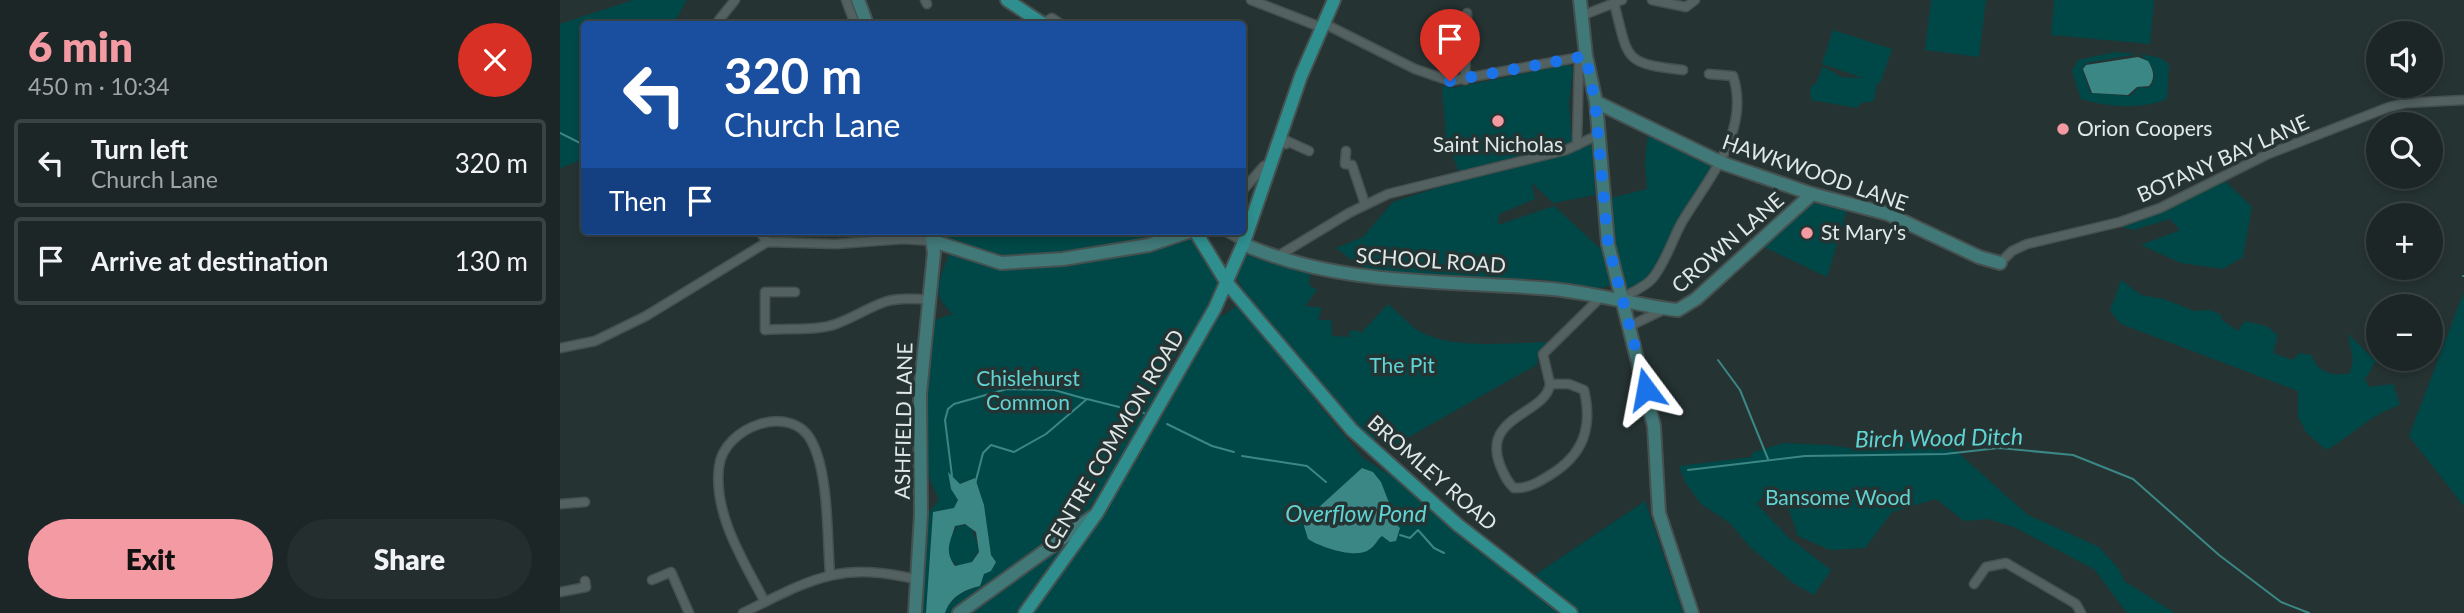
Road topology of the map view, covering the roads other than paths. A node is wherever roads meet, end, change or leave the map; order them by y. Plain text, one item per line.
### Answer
1 (735, 0) edge
2 (846, 0) edge
3 (858, 0) edge
4 (1007, 0) edge
5 (1251, 0) edge
6 (1334, 0) edge
7 (1580, 0) edge
8 (1651, 0) edge
9 (1695, 0) edge
10 (1618, 1) edge
11 (1467, 13) dead end
12 (1581, 16) junction
13 (719, 20) dead end
14 (854, 21) edge
15 (866, 21) edge
16 (1038, 21) edge
17 (1324, 26) junction
18 (1582, 57) junction
19 (1683, 70) dead end
20 (1709, 74) dead end
21 (1465, 80) junction
22 (2464, 100) edge
23 (1595, 102) junction
24 (1619, 114) junction
25 (1597, 129) junction
26 (1278, 142) junction
27 (1577, 145) junction
28 (1309, 151) dead end
29 (1346, 151) dead end
30 (1271, 163) junction
31 (1722, 163) junction
32 (1246, 186) edge
33 (1812, 194) junction
34 (1365, 204) junction
35 (763, 235) edge
36 (863, 235) edge
37 (1179, 235) edge
38 (1196, 235) edge
39 (1231, 235) edge
40 (932, 236) edge
41 (767, 242) junction
42 (864, 242) junction
43 (1244, 243) junction
44 (1279, 256) junction
45 (2000, 262) joint
46 (1227, 282) junction
47 (795, 292) dead end
48 (1602, 296) junction
49 (1620, 299) junction
50 (930, 300) junction
51 (1665, 309) junction
52 (1630, 326) junction
53 (560, 348) edge
54 (1550, 384) junction
55 (585, 502) dead end
56 (560, 505) edge
57 (1097, 513) junction
58 (830, 574) junction
59 (652, 580) dead end
60 (919, 580) junction
61 (585, 581) dead end
62 (1973, 584) dead end
63 (560, 592) edge
64 (765, 602) junction
65 (689, 613) edge
66 (743, 613) edge
67 (915, 613) edge
68 (959, 613) edge
69 (1025, 613) edge
70 (1571, 613) edge
71 (1692, 613) edge
72 (2081, 613) edge

1 - 13 street
2 - 14 street
3 - 15 street
4 - 16 main road
5 - 17 street
6 - 17 main road, CENTRE COMMON ROAD
7 - 12 street
8 - 9 street
10 - 12 street
10 - 19 street
11 - 21 street
12 - 18 street
17 - 21 street
17 - 26 main road, CENTRE COMMON ROAD
18 - 21 street
18 - 23 street
18 - 27 street
20 - 31 street
22 - 45 street, BOTANY BAY LANE
23 - 24 street, HAWKWOOD LANE
23 - 25 street
24 - 25 street
24 - 31 street, HAWKWOOD LANE
25 - 27 street
25 - 49 street
26 - 28 street
26 - 30 main road, CENTRE COMMON ROAD
27 - 34 street
29 - 34 street
30 - 32 street
30 - 43 main road, CENTRE COMMON ROAD
31 - 33 street, HAWKWOOD LANE
31 - 49 street
33 - 45 street, HAWKWOOD LANE
33 - 51 street, CROWN LANE
34 - 44 street
35 - 41 street
36 - 42 street
37 - 40 street
38 - 46 main road, BROMLEY ROAD
39 - 43 street
40 - 42 street
40 - 50 street, ASHFIELD LANE
41 - 42 street
41 - 53 street
43 - 44 street, SCHOOL ROAD
43 - 46 main road, CENTRE COMMON ROAD
44 - 48 street, SCHOOL ROAD
46 - 57 main road, CENTRE COMMON ROAD
46 - 70 main road, BROMLEY ROAD
47 - 50 street
48 - 49 street, SCHOOL ROAD
48 - 54 street
49 - 51 street, CROWN LANE
49 - 52 street
50 - 60 street, ASHFIELD LANE
51 - 52 street, CROWN LANE
52 - 71 street
54 - 54 street
55 - 56 street
57 - 68 street
57 - 69 main road, CENTRE COMMON ROAD
58 - 60 street
58 - 64 street
58 - 64 street
59 - 65 street
60 - 67 street, ASHFIELD LANE
61 - 63 street
62 - 72 street
64 - 66 street

